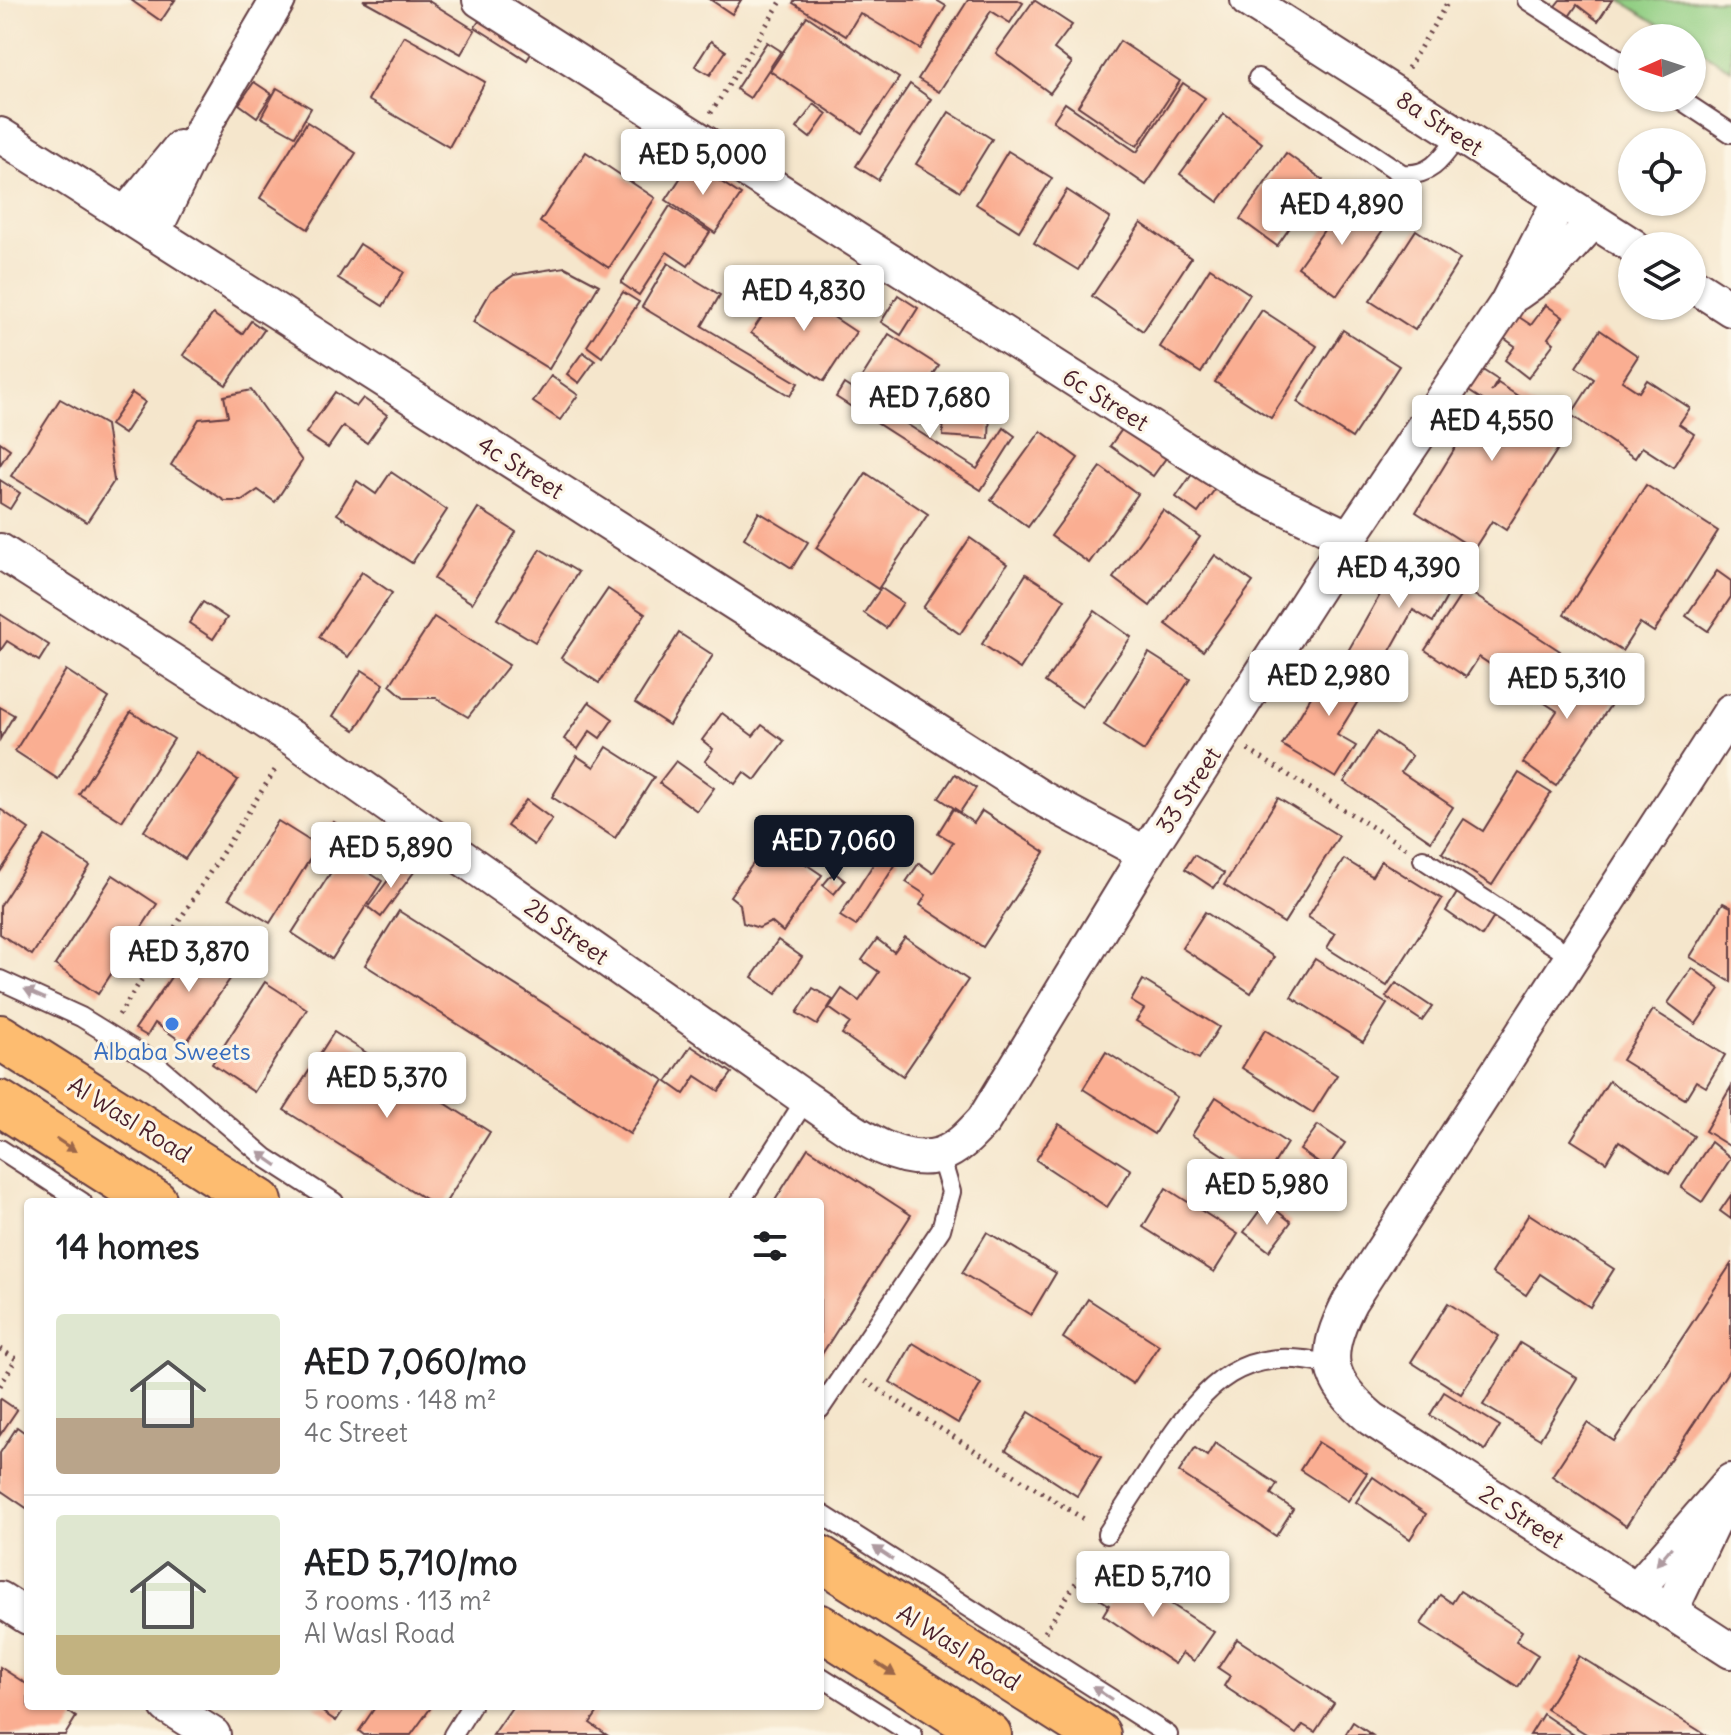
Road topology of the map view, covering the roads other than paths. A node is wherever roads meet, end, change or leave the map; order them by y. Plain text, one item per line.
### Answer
1 (480, 0) edge
2 (1248, 0) edge
3 (1527, 0) edge
4 (279, 2) edge
5 (1618, 59) edge
6 (1258, 78) dead end
7 (1699, 112) edge
8 (1731, 133) edge
9 (0, 135) edge
10 (1459, 135) junction
11 (1560, 200) junction
12 (1593, 221) junction
13 (139, 224) junction
14 (1618, 237) edge
15 (1706, 291) edge
16 (1510, 298) junction
17 (1728, 301) edge
18 (0, 551) edge
19 (1341, 551) junction
20 (1731, 711) edge
21 (1423, 859) road end
22 (1138, 867) junction
23 (1572, 957) junction
24 (0, 980) edge
25 (0, 1037) edge
26 (806, 1099) junction
27 (0, 1103) edge
28 (0, 1149) edge
29 (940, 1155) junction
30 (76, 1198) edge
31 (149, 1198) edge
32 (254, 1198) edge
33 (328, 1198) edge
34 (743, 1198) edge
35 (1330, 1365) junction
36 (824, 1403) edge
37 (1731, 1481) edge
38 (824, 1516) edge
39 (1107, 1534) road end
40 (824, 1561) edge
41 (1636, 1590) junction
42 (0, 1599) edge
43 (1670, 1612) junction
44 (24, 1614) edge
45 (824, 1630) edge
46 (1731, 1651) edge
47 (824, 1679) edge
48 (173, 1710) edge
49 (469, 1710) edge
50 (213, 1735) edge
51 (453, 1735) edge
52 (913, 1735) edge
53 (989, 1735) edge
54 (1098, 1735) edge
55 (1168, 1735) edge

1 - 19 street, 6c Street
2 - 10 street, 8a Street
3 - 5 lane
4 - 13 street
6 - 10 lane
7 - 8 lane
9 - 13 street, 4c Street
10 - 11 street, 8a Street
11 - 12 street, 8a Street
11 - 16 street, 33 Street
12 - 14 street, 8a Street
12 - 16 street, 33 Street
13 - 22 street, 4c Street
15 - 17 street
16 - 19 street, 33 Street
18 - 26 street, 2b Street
19 - 22 street, 33 Street
20 - 23 street
21 - 23 lane
22 - 29 street, 33 Street
23 - 35 street
33 -> 24 lane
25 - 32 main road, Al Wasl Road
26 - 29 street, 2b Street
26 - 34 lane
27 -> 31 main road
28 - 30 lane
29 - 36 lane
35 - 39 lane
35 - 41 street, 2c Street
37 -> 41 street
37 - 43 street
55 -> 38 lane
40 - 54 main road, Al Wasl Road
41 - 43 street, 2c Street
42 - 44 street
43 - 46 street, 2c Street
45 -> 53 main road
47 - 52 lane
48 - 50 street
49 - 51 lane

